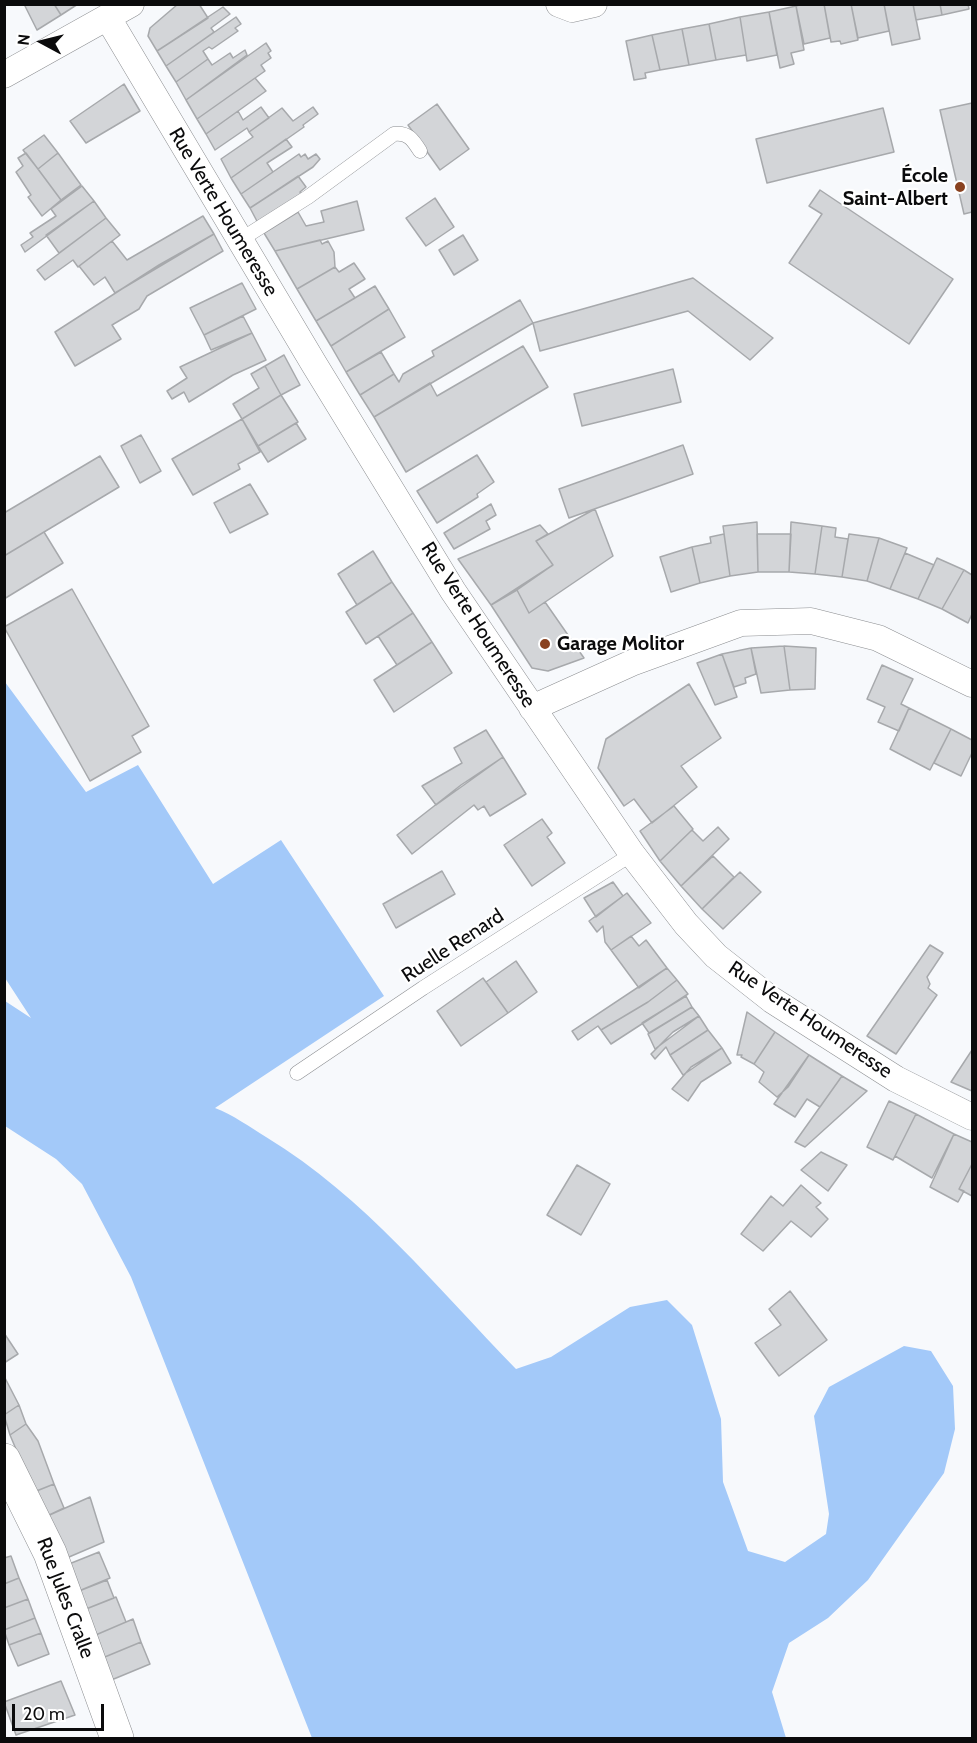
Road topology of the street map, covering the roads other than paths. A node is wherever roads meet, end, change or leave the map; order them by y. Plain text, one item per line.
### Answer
1 (131, 4) edge
2 (559, 4) edge
3 (594, 4) edge
4 (108, 18) junction
5 (4, 75) edge
6 (420, 151) dead end
7 (240, 240) junction
8 (972, 684) edge
9 (532, 708) junction
10 (632, 854) junction
11 (297, 1073) dead end
12 (972, 1117) edge
13 (4, 1460) edge
14 (117, 1738) edge

1 - 4 street
2 - 3 street
4 - 5 street
4 - 7 street, Rue Verte Houmeresse
6 - 7 lane
7 - 9 street, Rue Verte Houmeresse
8 - 9 street
9 - 10 street, Rue Verte Houmeresse
10 - 11 lane, Ruelle Renard
10 - 12 street, Rue Verte Houmeresse
13 - 14 street, Rue Jules Cralle

